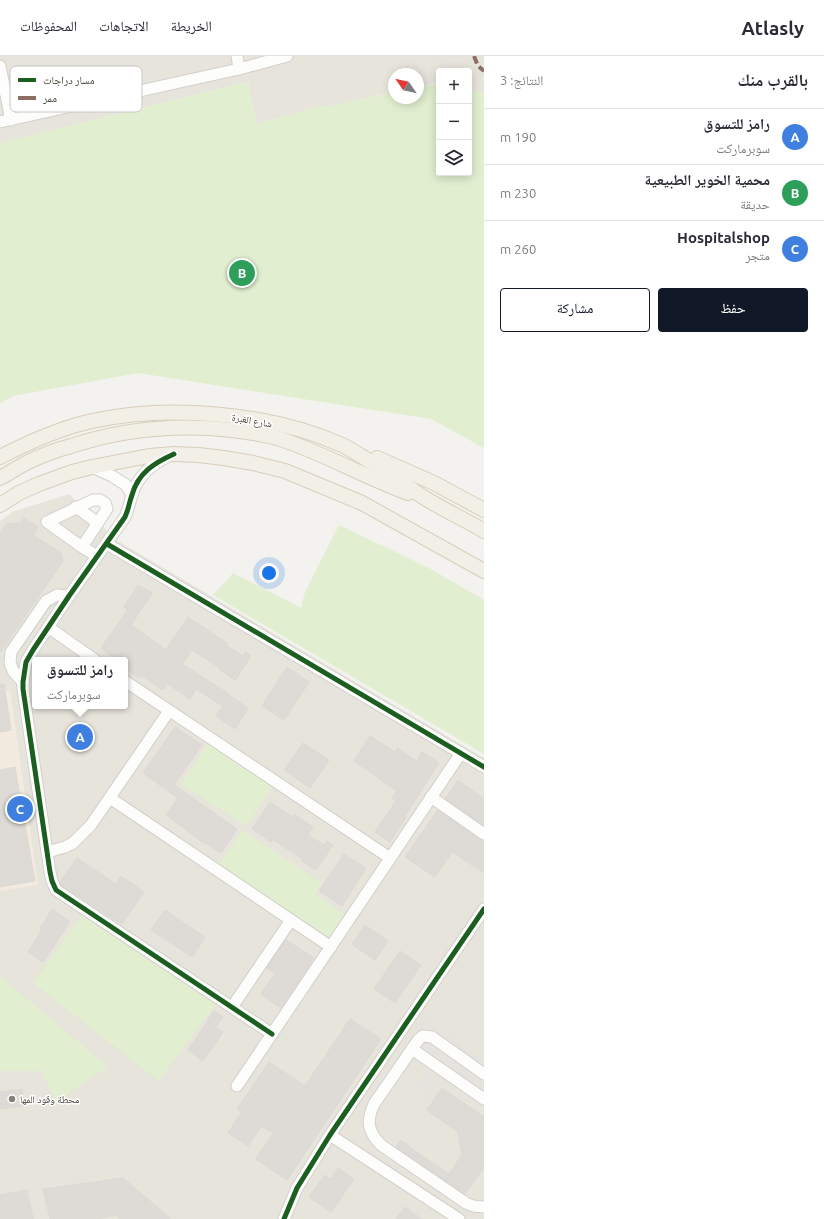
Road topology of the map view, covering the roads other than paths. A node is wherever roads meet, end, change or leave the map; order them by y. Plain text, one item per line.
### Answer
1 (237, 56) edge
2 (287, 56) edge
3 (0, 66) edge
4 (238, 69) junction
5 (142, 90) edge
6 (45, 112) edge
7 (5, 121) edge
8 (343, 445) junction
9 (174, 454) junction
10 (0, 458) edge
11 (92, 467) junction
12 (0, 478) edge
13 (132, 496) junction
14 (429, 501) junction
15 (0, 504) edge
16 (76, 507) junction
17 (484, 510) edge
18 (98, 523) junction
19 (484, 531) edge
20 (106, 544) junction
21 (82, 547) junction
22 (97, 556) junction
23 (484, 571) edge
24 (69, 596) junction
25 (48, 627) junction
26 (91, 657) edge
27 (23, 682) junction
28 (128, 683) edge
29 (168, 710) junction
30 (461, 753) junction
31 (484, 767) edge
32 (431, 797) junction
33 (110, 798) junction
34 (484, 834) edge
35 (47, 852) junction
36 (390, 858) junction
37 (484, 909) edge
38 (291, 920) junction
39 (331, 947) junction
40 (232, 1007) junction
41 (272, 1034) junction
42 (412, 1049) junction
43 (484, 1074) edge
44 (237, 1086) dead end
45 (484, 1099) edge
46 (330, 1135) junction
47 (484, 1207) edge
48 (284, 1219) edge
49 (459, 1219) edge

1 - 4 street
2 - 4 street
3 - 7 street
4 - 5 street
6 - 7 street
8 - 10 main road, شارع الغبرة
8 - 14 main road, شارع الغبرة
8 - 17 main road
9 - 11 main road
9 - 13 street
9 - 23 main road
11 - 13 street
11 - 15 main road
12 - 14 main road
13 - 20 street
14 - 19 main road, شارع الغبرة
16 - 18 street
16 - 18 street
16 - 21 street
18 - 21 street
20 - 22 street
20 - 30 street
21 - 22 street
22 - 24 street
24 - 25 street
24 - 27 street
25 - 26 street
25 - 27 street
27 - 35 street
28 - 29 street
29 - 33 street
29 - 36 street
30 - 31 street
30 - 32 street
32 - 34 street
32 - 36 street
33 - 35 street
33 - 38 street
35 - 40 street
36 - 39 street
37 - 46 street
38 - 39 street
38 - 40 street
39 - 41 street
40 - 41 street
41 - 44 street
42 - 43 street
42 - 45 street
42 - 47 street
46 - 48 street
46 - 49 street

